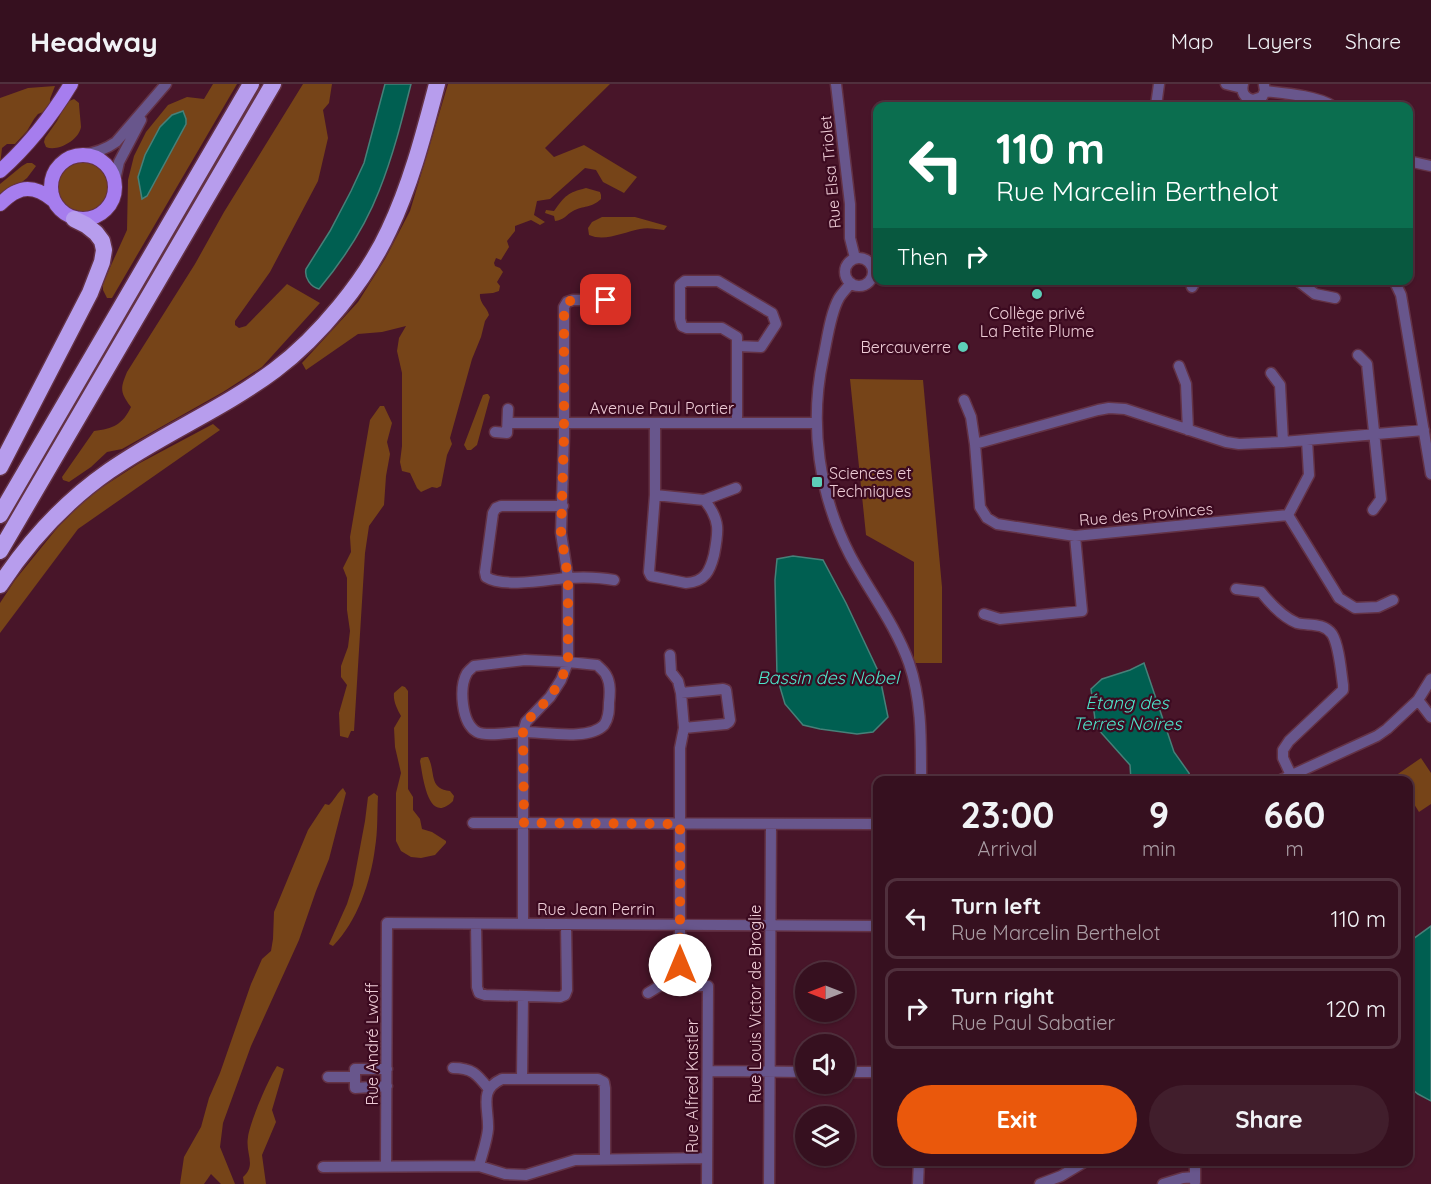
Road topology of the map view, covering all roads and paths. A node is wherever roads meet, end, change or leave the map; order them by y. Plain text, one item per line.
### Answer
1 (71, 84) edge
2 (166, 84) edge
3 (251, 84) edge
4 (273, 84) edge
5 (437, 84) edge
6 (836, 84) edge
7 (1159, 84) edge
8 (1226, 84) edge
9 (1243, 86) edge
10 (1264, 87) edge
11 (1157, 102) edge
12 (1250, 102) edge
13 (1255, 102) edge
14 (1324, 102) edge
15 (149, 104) junction
16 (81, 155) junction
17 (1413, 163) edge
18 (1431, 166) edge
19 (0, 171) edge
20 (115, 180) junction
21 (52, 201) junction
22 (0, 204) edge
23 (74, 219) junction
24 (855, 258) junction
25 (873, 269) edge
26 (873, 277) edge
27 (850, 283) junction
28 (1304, 285) edge
29 (1396, 285) edge
30 (1335, 298) dead end
31 (622, 300) dead end
32 (737, 346) junction
33 (1358, 355) dead end
34 (1179, 366) dead end
35 (1271, 373) dead end
36 (964, 400) dead end
37 (508, 410) dead end
38 (508, 423) junction
39 (565, 423) junction
40 (655, 423) junction
41 (737, 423) junction
42 (817, 423) junction
43 (1188, 430) junction
44 (1424, 430) junction
45 (495, 432) dead end
46 (1374, 434) junction
47 (1306, 440) junction
48 (1283, 442) junction
49 (975, 444) junction
50 (0, 467) edge
51 (1431, 474) edge
52 (736, 488) dead end
53 (655, 495) junction
54 (700, 499) junction
55 (563, 506) junction
56 (1373, 510) dead end
57 (0, 514) edge
58 (1288, 515) junction
59 (1075, 536) junction
60 (0, 551) edge
61 (568, 578) junction
62 (614, 580) dead end
63 (0, 585) edge
64 (1236, 589) dead end
65 (1393, 600) dead end
66 (984, 614) dead end
67 (670, 655) dead end
68 (568, 662) junction
69 (1431, 679) edge
70 (681, 693) junction
71 (1418, 700) junction
72 (1431, 717) edge
73 (684, 728) junction
74 (523, 732) junction
75 (921, 776) edge
76 (1286, 776) edge
77 (1290, 776) edge
78 (473, 823) dead end
79 (524, 823) junction
80 (680, 824) junction
81 (771, 824) junction
82 (873, 824) edge
83 (387, 923) joint
84 (476, 924) junction
85 (523, 924) junction
86 (567, 924) junction
87 (680, 924) junction
88 (770, 925) junction
89 (873, 926) edge
90 (680, 986) junction
91 (648, 993) dead end
92 (523, 996) junction
93 (453, 1068) dead end
94 (387, 1069) junction
95 (708, 1071) junction
96 (769, 1071) junction
97 (795, 1072) edge
98 (855, 1072) edge
99 (873, 1072) edge
100 (328, 1077) dead end
101 (355, 1077) junction
102 (522, 1078) junction
103 (387, 1086) junction
104 (488, 1088) junction
105 (706, 1158) junction
106 (605, 1159) junction
107 (386, 1165) junction
108 (479, 1166) junction
109 (1078, 1166) edge
110 (323, 1167) dead end
111 (1195, 1181) edge
112 (706, 1184) edge
113 (769, 1184) edge
114 (1040, 1184) edge
115 (1163, 1184) edge

1 - 19 main road
2 - 15 street
3 - 57 highway
4 - 60 highway
5 - 63 highway
6 - 24 street, Rue Elsa Triolet
7 - 11 street
8 - 9 street
9 - 12 street
10 - 13 street
10 - 14 street
15 - 16 street
15 - 20 street
16 - 20 main road
16 - 21 main road
17 - 18 street
20 - 23 main road
21 - 22 main road
21 - 23 main road
23 - 50 highway
24 - 25 street
24 - 27 street
26 - 27 street
27 - 42 street
28 - 30 street
29 - 44 street
31 - 39 street
32 - 32 street
32 - 41 street
33 - 46 street
34 - 43 street
35 - 48 street
36 - 49 street, Rue des Provinces
37 - 38 street
38 - 39 street, Avenue Paul Portier
38 - 45 street
39 - 40 street, Avenue Paul Portier
39 - 55 street
40 - 41 street, Avenue Paul Portier
40 - 53 street
41 - 42 street, Avenue Paul Portier
42 - 75 street
43 - 48 street
43 - 49 street
44 - 46 street
44 - 51 street
46 - 47 street
46 - 56 street
47 - 48 street
47 - 58 street
49 - 59 street, Rue des Provinces
52 - 54 street
53 - 54 street
53 - 54 street
55 - 61 street
55 - 61 street
58 - 59 street, Rue des Provinces
58 - 65 street
59 - 66 street
61 - 62 street
61 - 68 street
64 - 76 street
67 - 70 street
68 - 74 street
68 - 74 street
68 - 74 street
69 - 71 street
70 - 73 street
70 - 73 street
71 - 72 street
71 - 77 street
73 - 80 street
74 - 79 street
78 - 79 street
79 - 80 street
79 - 85 street
80 - 81 street
80 - 87 street
81 - 82 street
81 - 88 street, Rue Louis Victor de Broglie
83 - 84 street, Rue Jean Perrin
83 - 94 street, Rue André Lwoff
84 - 85 street, Rue Jean Perrin
84 - 92 street
85 - 86 street, Rue Jean Perrin
86 - 87 street, Rue Jean Perrin
86 - 92 street
87 - 88 street, Rue Jean Perrin
87 - 90 street
88 - 89 street, Rue Jean Perrin
88 - 96 street, Rue Louis Victor de Broglie
90 - 91 street
90 - 95 street, Rue Alfred Kastler
92 - 102 street
93 - 104 street
94 - 101 street
94 - 103 street, Rue André Lwoff
95 - 96 street
95 - 105 street, Rue Alfred Kastler
96 - 97 street
96 - 113 street, Rue Louis Victor de Broglie
98 - 99 street
100 - 101 street
101 - 103 street
102 - 104 street
102 - 106 street
103 - 107 street, Rue André Lwoff
104 - 108 street
105 - 106 street
105 - 112 street, Rue Alfred Kastler
106 - 108 street
107 - 108 street
107 - 110 street
109 - 114 street
111 - 115 street

